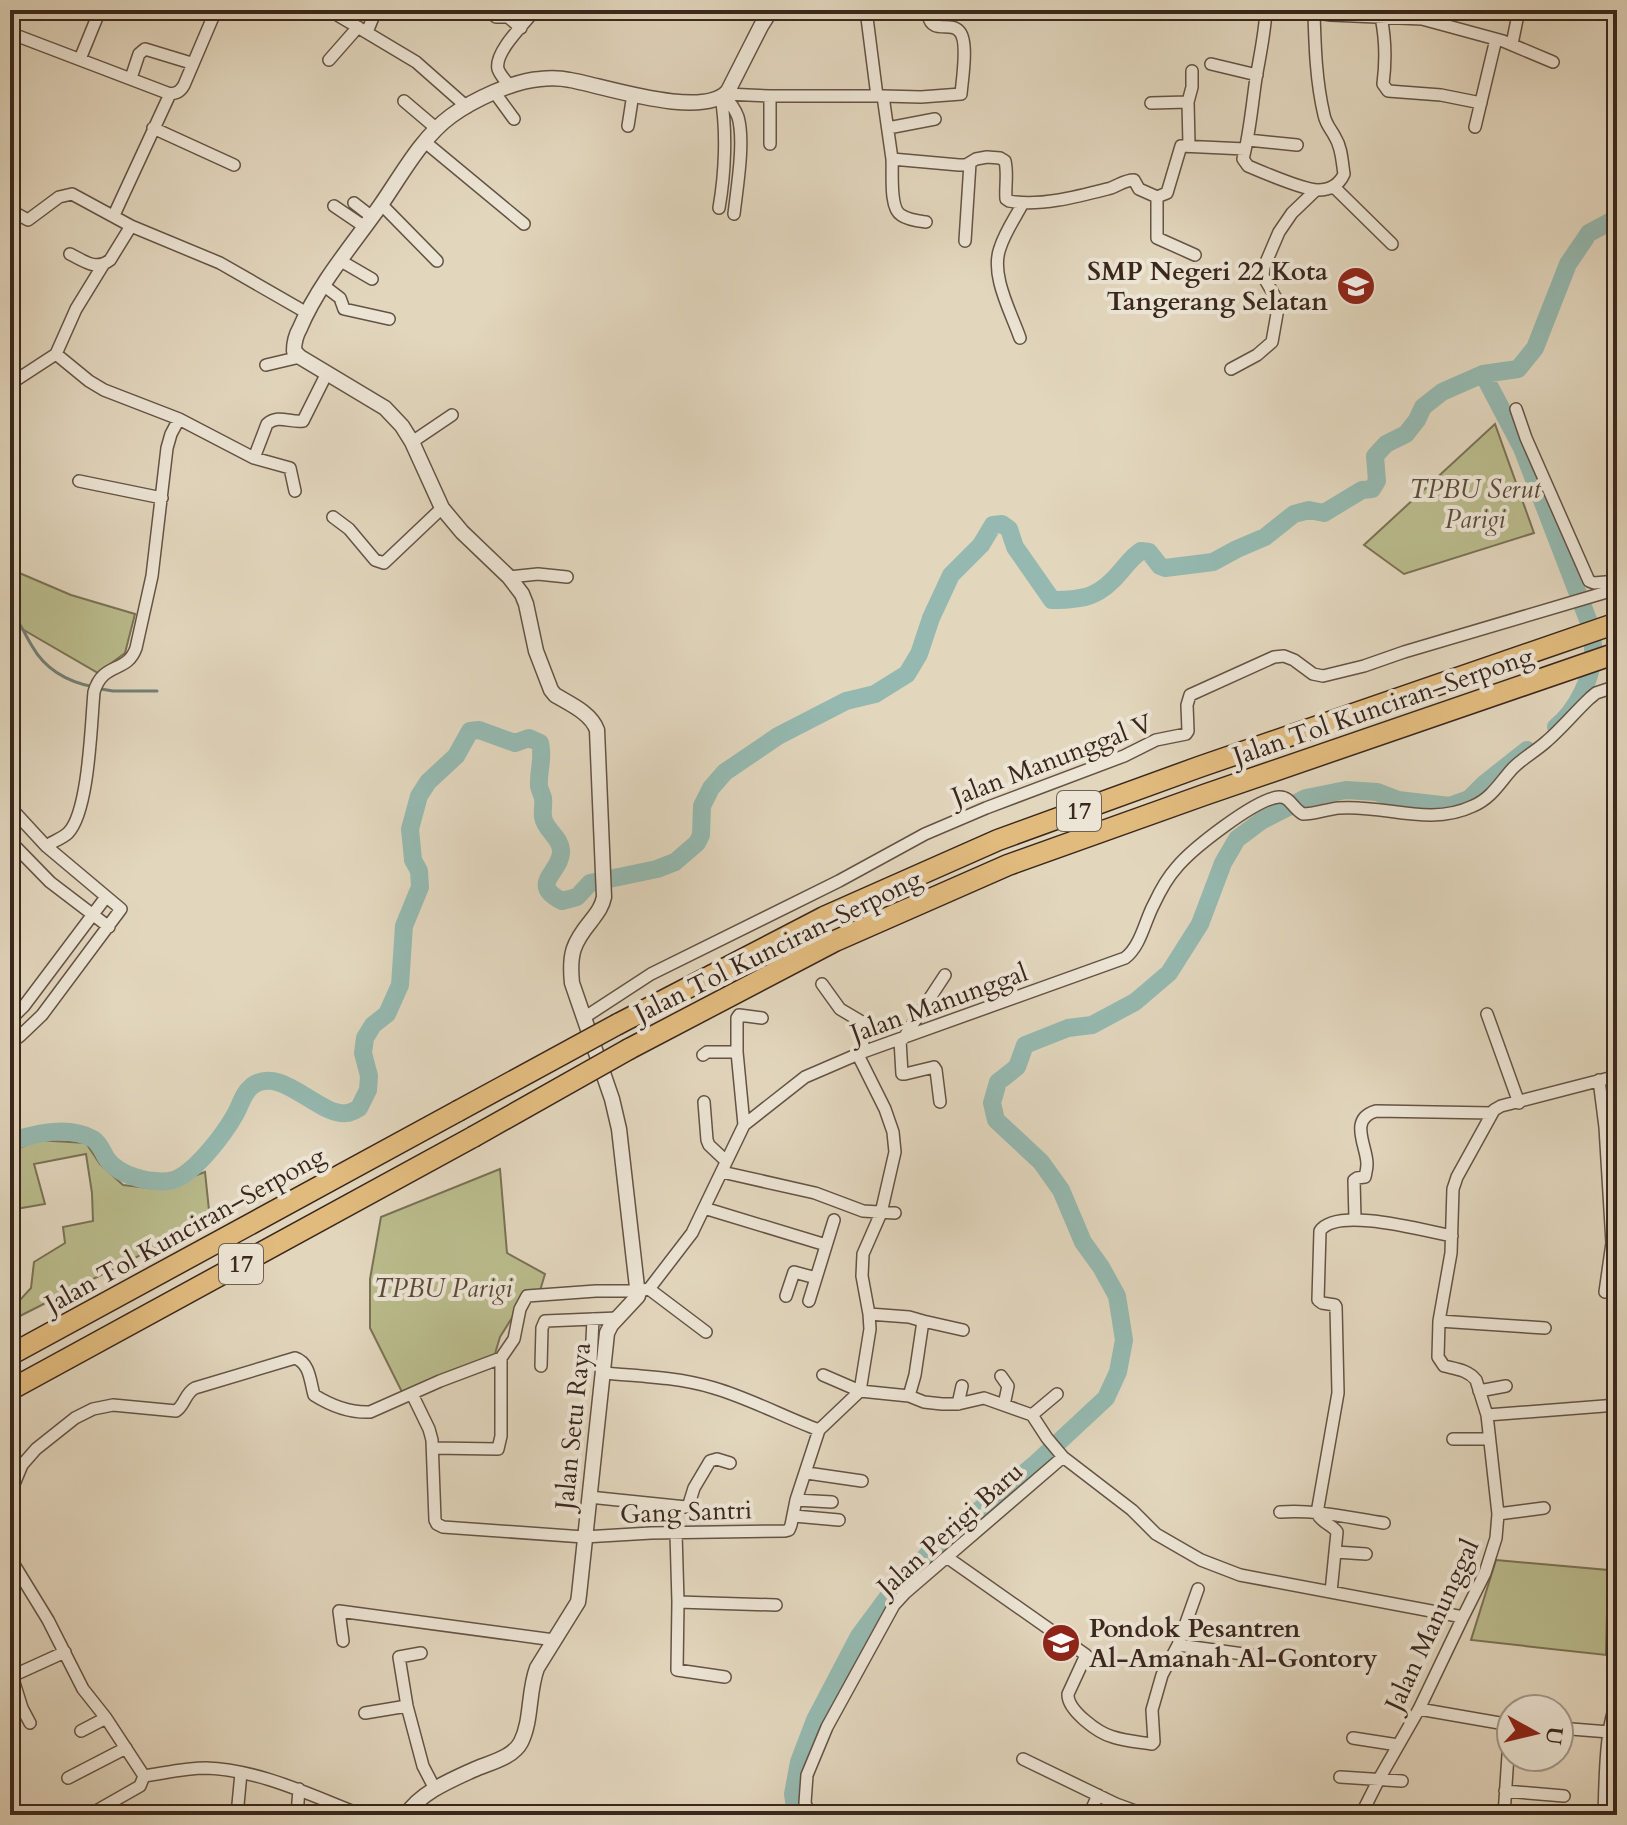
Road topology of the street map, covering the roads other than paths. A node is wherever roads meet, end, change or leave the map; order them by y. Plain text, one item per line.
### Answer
1 (100, 10) edge
2 (216, 10) edge
3 (329, 10) edge
4 (376, 10) edge
5 (488, 10) edge
6 (535, 10) edge
7 (771, 10) edge
8 (866, 10) edge
9 (908, 10) edge
10 (1266, 10) edge
11 (1519, 10) edge
12 (1307, 11) edge
13 (1331, 12) edge
14 (1381, 17) junction
15 (521, 28) junction
16 (363, 30) junction
17 (10, 33) edge
18 (1496, 39) junction
19 (1512, 44) junction
20 (80, 59) junction
21 (329, 60) dead end
22 (1553, 62) dead end
23 (191, 63) junction
24 (1211, 64) dead end
25 (1192, 71) dead end
26 (1257, 75) junction
27 (131, 78) junction
28 (509, 85) junction
29 (495, 93) junction
30 (170, 94) junction
31 (633, 94) junction
32 (724, 95) junction
33 (770, 96) junction
34 (880, 96) junction
35 (404, 101) dead end
36 (462, 102) junction
37 (1188, 102) junction
38 (1151, 103) dead end
39 (1481, 103) junction
40 (514, 119) dead end
41 (935, 119) dead end
42 (628, 126) dead end
43 (1475, 127) dead end
44 (153, 128) junction
45 (888, 128) junction
46 (437, 129) junction
47 (425, 142) junction
48 (770, 144) dead end
49 (1189, 145) junction
50 (1247, 145) junction
51 (1297, 145) dead end
52 (892, 159) junction
53 (970, 163) junction
54 (234, 165) dead end
55 (1334, 187) junction
56 (1316, 190) junction
57 (1157, 197) junction
58 (354, 203) dead end
59 (1023, 203) junction
60 (334, 206) dead end
61 (719, 208) dead end
62 (10, 210) edge
63 (734, 214) dead end
64 (114, 215) junction
65 (373, 216) junction
66 (926, 222) dead end
67 (524, 224) dead end
68 (131, 226) junction
69 (965, 241) dead end
70 (1392, 244) dead end
71 (70, 254) dead end
72 (1195, 255) dead end
73 (341, 261) junction
74 (437, 261) dead end
75 (103, 265) junction
76 (372, 279) dead end
77 (323, 285) junction
78 (307, 313) junction
79 (389, 319) dead end
80 (1020, 338) dead end
81 (56, 354) junction
82 (300, 357) junction
83 (266, 365) dead end
84 (1231, 369) dead end
85 (327, 373) junction
86 (10, 384) edge
87 (1516, 409) dead end
88 (452, 415) dead end
89 (179, 419) junction
90 (412, 442) junction
91 (254, 458) junction
92 (79, 481) dead end
93 (295, 491) dead end
94 (162, 498) junction
95 (442, 508) junction
96 (333, 517) dead end
97 (509, 577) junction
98 (567, 577) dead end
99 (1617, 581) edge
100 (1612, 590) edge
101 (1617, 623) edge
102 (1617, 653) edge
103 (1617, 686) edge
104 (10, 807) edge
105 (10, 841) edge
106 (46, 846) junction
107 (102, 893) junction
108 (89, 912) junction
109 (109, 927) junction
110 (945, 975) dead end
111 (822, 984) dead end
112 (1487, 1014) dead end
113 (585, 1017) junction
114 (762, 1018) dead end
115 (10, 1020) edge
116 (901, 1040) junction
117 (10, 1043) edge
118 (737, 1052) junction
119 (861, 1053) junction
120 (703, 1055) dead end
121 (1617, 1076) edge
122 (1599, 1080) junction
123 (704, 1102) dead end
124 (940, 1102) dead end
125 (1519, 1103) junction
126 (1492, 1113) junction
127 (744, 1125) junction
128 (724, 1167) junction
129 (704, 1208) junction
130 (881, 1213) junction
131 (895, 1213) dead end
132 (1355, 1219) junction
133 (834, 1220) dead end
134 (1452, 1236) junction
135 (1614, 1243) edge
136 (826, 1245) junction
137 (816, 1278) junction
138 (644, 1290) junction
139 (1611, 1290) edge
140 (786, 1296) dead end
141 (809, 1301) dead end
142 (869, 1314) junction
143 (618, 1318) junction
144 (593, 1319) junction
145 (923, 1321) junction
146 (1439, 1321) junction
147 (1545, 1328) dead end
148 (963, 1330) dead end
149 (706, 1332) dead end
150 (10, 1355) edge
151 (501, 1358) junction
152 (541, 1366) dead end
153 (597, 1367) junction
154 (823, 1375) dead end
155 (1001, 1376) dead end
156 (962, 1386) dead end
157 (1506, 1386) dead end
158 (10, 1390) edge
159 (860, 1391) junction
160 (1479, 1391) junction
161 (412, 1394) junction
162 (1057, 1394) dead end
163 (909, 1396) junction
164 (958, 1404) junction
165 (1004, 1405) junction
166 (1617, 1405) edge
167 (1032, 1415) junction
168 (1487, 1415) junction
169 (819, 1430) junction
170 (1453, 1439) dead end
171 (1488, 1439) junction
172 (433, 1448) junction
173 (1060, 1453) junction
174 (730, 1463) dead end
175 (807, 1473) junction
176 (862, 1481) dead end
177 (589, 1497) junction
178 (796, 1500) junction
179 (10, 1501) edge
180 (832, 1502) dead end
181 (1544, 1508) dead end
182 (1280, 1512) dead end
183 (1317, 1513) junction
184 (1498, 1514) junction
185 (794, 1516) junction
186 (839, 1520) dead end
187 (1384, 1523) dead end
188 (676, 1533) junction
189 (584, 1537) junction
190 (1336, 1552) junction
191 (1366, 1554) dead end
192 (10, 1558) edge
193 (948, 1558) junction
194 (1198, 1589) dead end
195 (1331, 1592) junction
196 (678, 1602) junction
197 (776, 1605) dead end
198 (1463, 1617) junction
199 (554, 1640) junction
200 (343, 1641) dead end
201 (1178, 1645) junction
202 (65, 1652) junction
203 (421, 1653) dead end
204 (1258, 1656) dead end
205 (11, 1676) edge
206 (725, 1677) dead end
207 (1617, 1704) edge
208 (407, 1706) junction
209 (1419, 1709) junction
210 (365, 1713) dead end
211 (106, 1718) junction
212 (1495, 1722) edge
213 (30, 1723) dead end
214 (1575, 1729) edge
215 (81, 1731) dead end
216 (1609, 1732) junction
217 (1353, 1738) dead end
218 (1398, 1745) junction
219 (126, 1748) junction
220 (1023, 1759) dead end
221 (241, 1773) junction
222 (1506, 1773) edge
223 (144, 1776) junction
224 (1340, 1777) dead end
225 (68, 1778) dead end
226 (1379, 1779) junction
227 (1402, 1781) dead end
228 (299, 1789) junction
229 (435, 1789) junction
230 (1505, 1791) junction
231 (1098, 1795) junction
232 (1564, 1796) dead end
233 (89, 1815) edge
234 (237, 1815) edge
235 (297, 1815) edge
236 (362, 1815) edge
237 (406, 1815) edge
238 (810, 1815) edge
239 (1089, 1815) edge
240 (1146, 1815) edge
241 (1361, 1815) edge
242 (1504, 1815) edge
243 (1604, 1815) edge

1 - 20 street
2 - 23 street
3 - 16 street
4 - 16 street
5 - 15 street
6 - 15 street
7 - 32 street
8 - 34 street
9 - 34 street
10 - 26 street
11 - 19 street
12 - 13 street
12 - 55 street
13 - 14 street
14 - 18 street
14 - 39 street
15 - 28 street
16 - 21 street
16 - 36 street
17 - 20 street
18 - 19 street
18 - 39 street
19 - 22 street
20 - 27 street
23 - 27 street
23 - 30 street
24 - 26 street
25 - 37 street
26 - 50 street
27 - 30 street
28 - 29 street
28 - 31 street
29 - 36 street
29 - 40 street
30 - 44 street
31 - 32 street
31 - 42 street
32 - 33 street
32 - 61 street
32 - 63 street
33 - 34 street
33 - 48 street
34 - 45 street
35 - 46 street
36 - 46 street
37 - 38 street
37 - 49 street
39 - 43 street
41 - 45 street
44 - 54 street
44 - 64 street
45 - 52 street
46 - 47 street
47 - 65 street
47 - 67 street
49 - 50 street
49 - 57 street
50 - 51 street
50 - 56 street
52 - 53 street
52 - 66 street
53 - 59 street
53 - 69 street
55 - 56 street
55 - 70 street
56 - 84 street
57 - 59 street
57 - 72 street
58 - 65 street
59 - 80 street
60 - 65 street
62 - 64 street
64 - 68 street
65 - 73 street
65 - 74 street
68 - 75 street
68 - 78 street
71 - 75 street
73 - 76 street
73 - 77 street
75 - 81 street
77 - 78 street
77 - 79 street
78 - 82 street
81 - 86 street
81 - 89 street
82 - 83 street
82 - 85 street
85 - 90 street
85 - 91 street
87 - 99 street
88 - 90 street
89 - 91 street
89 - 94 street
90 - 95 street
91 - 93 street
92 - 94 street
94 - 106 street
95 - 96 street
95 - 97 street
97 - 98 street
97 - 113 street
100 - 113 street, Jalan Manunggal V
101 - 150 highway, Jalan Tol Kunciran–Serpong / 17, bridge
102 - 158 highway, Jalan Tol Kunciran–Serpong / 17, bridge
103 - 116 street, Jalan Manunggal
104 - 106 street
105 - 108 street
106 - 107 street
107 - 108 street
107 - 109 street
108 - 109 street
108 - 115 street
109 - 117 street
110 - 116 street
111 - 119 street
112 - 125 street
113 - 138 street
114 - 118 street
116 - 119 street, Jalan Manunggal
116 - 124 street
118 - 120 street
118 - 127 street
119 - 127 street, Jalan Manunggal
119 - 130 street
121 - 122 street
122 - 125 street
122 - 135 street
123 - 128 street
125 - 126 street
126 - 132 street
126 - 134 street
127 - 128 street, Jalan Manunggal
128 - 129 street, Jalan Manunggal
128 - 130 street
129 - 136 street
129 - 138 street, Jalan Manunggal
130 - 131 street
130 - 142 street
132 - 134 street
132 - 183 street
133 - 136 street
134 - 146 street
135 - 139 street
136 - 137 street
137 - 140 street
137 - 141 street
138 - 143 street, Jalan Setu Raya
138 - 149 street
138 - 151 street
142 - 145 street
142 - 159 street
143 - 144 street
143 - 153 street, Jalan Setu Raya
144 - 152 street
144 - 153 street
145 - 148 street
145 - 163 street
146 - 147 street
146 - 160 street
151 - 161 street
151 - 172 street
153 - 169 street
153 - 177 street, Jalan Setu Raya
154 - 159 street
155 - 165 street
156 - 164 street
157 - 160 street
159 - 163 street
159 - 169 street
160 - 168 street, Jalan Manunggal
161 - 172 street
161 - 179 street
162 - 167 street
163 - 164 street
164 - 165 street
165 - 167 street
166 - 168 street
167 - 173 street
168 - 171 street, Jalan Manunggal
169 - 175 street
170 - 171 street
171 - 184 street, Jalan Manunggal
172 - 189 street, Gang Santri
173 - 193 street, Jalan Perigi Baru
173 - 195 street
174 - 177 street
175 - 176 street
175 - 178 street
177 - 189 street, Jalan Setu Raya
178 - 180 street
178 - 185 street
181 - 184 street
182 - 183 street
183 - 187 street
183 - 190 street
184 - 198 street, Jalan Manunggal
185 - 186 street
185 - 188 street, Gang Santri
188 - 189 street, Gang Santri
188 - 196 street
189 - 199 street, Jalan Setu Raya
190 - 191 street
190 - 195 street
192 - 202 street
193 - 201 street
193 - 238 street, Jalan Perigi Baru
194 - 201 street
195 - 198 street
196 - 197 street
196 - 206 street
198 - 209 street, Jalan Manunggal
199 - 200 street
199 - 229 street, Jalan Setu Raya
201 - 204 street
202 - 205 street
202 - 211 street
203 - 208 street
205 - 213 street
207 - 216 street
208 - 210 street
208 - 229 street
209 - 212 street
209 - 218 street, Jalan Manunggal
211 - 215 street
211 - 219 street
214 - 216 street
216 - 243 street
217 - 218 street
218 - 226 street, Jalan Manunggal
219 - 223 street
219 - 225 street
220 - 231 street
221 - 223 street
221 - 228 street
221 - 234 street
222 - 230 street
223 - 233 street
224 - 226 street
226 - 227 street
226 - 241 street, Jalan Manunggal
228 - 235 street
228 - 236 street
229 - 237 street, Jalan Setu Raya
230 - 232 street
230 - 242 street
231 - 239 street
231 - 240 street

